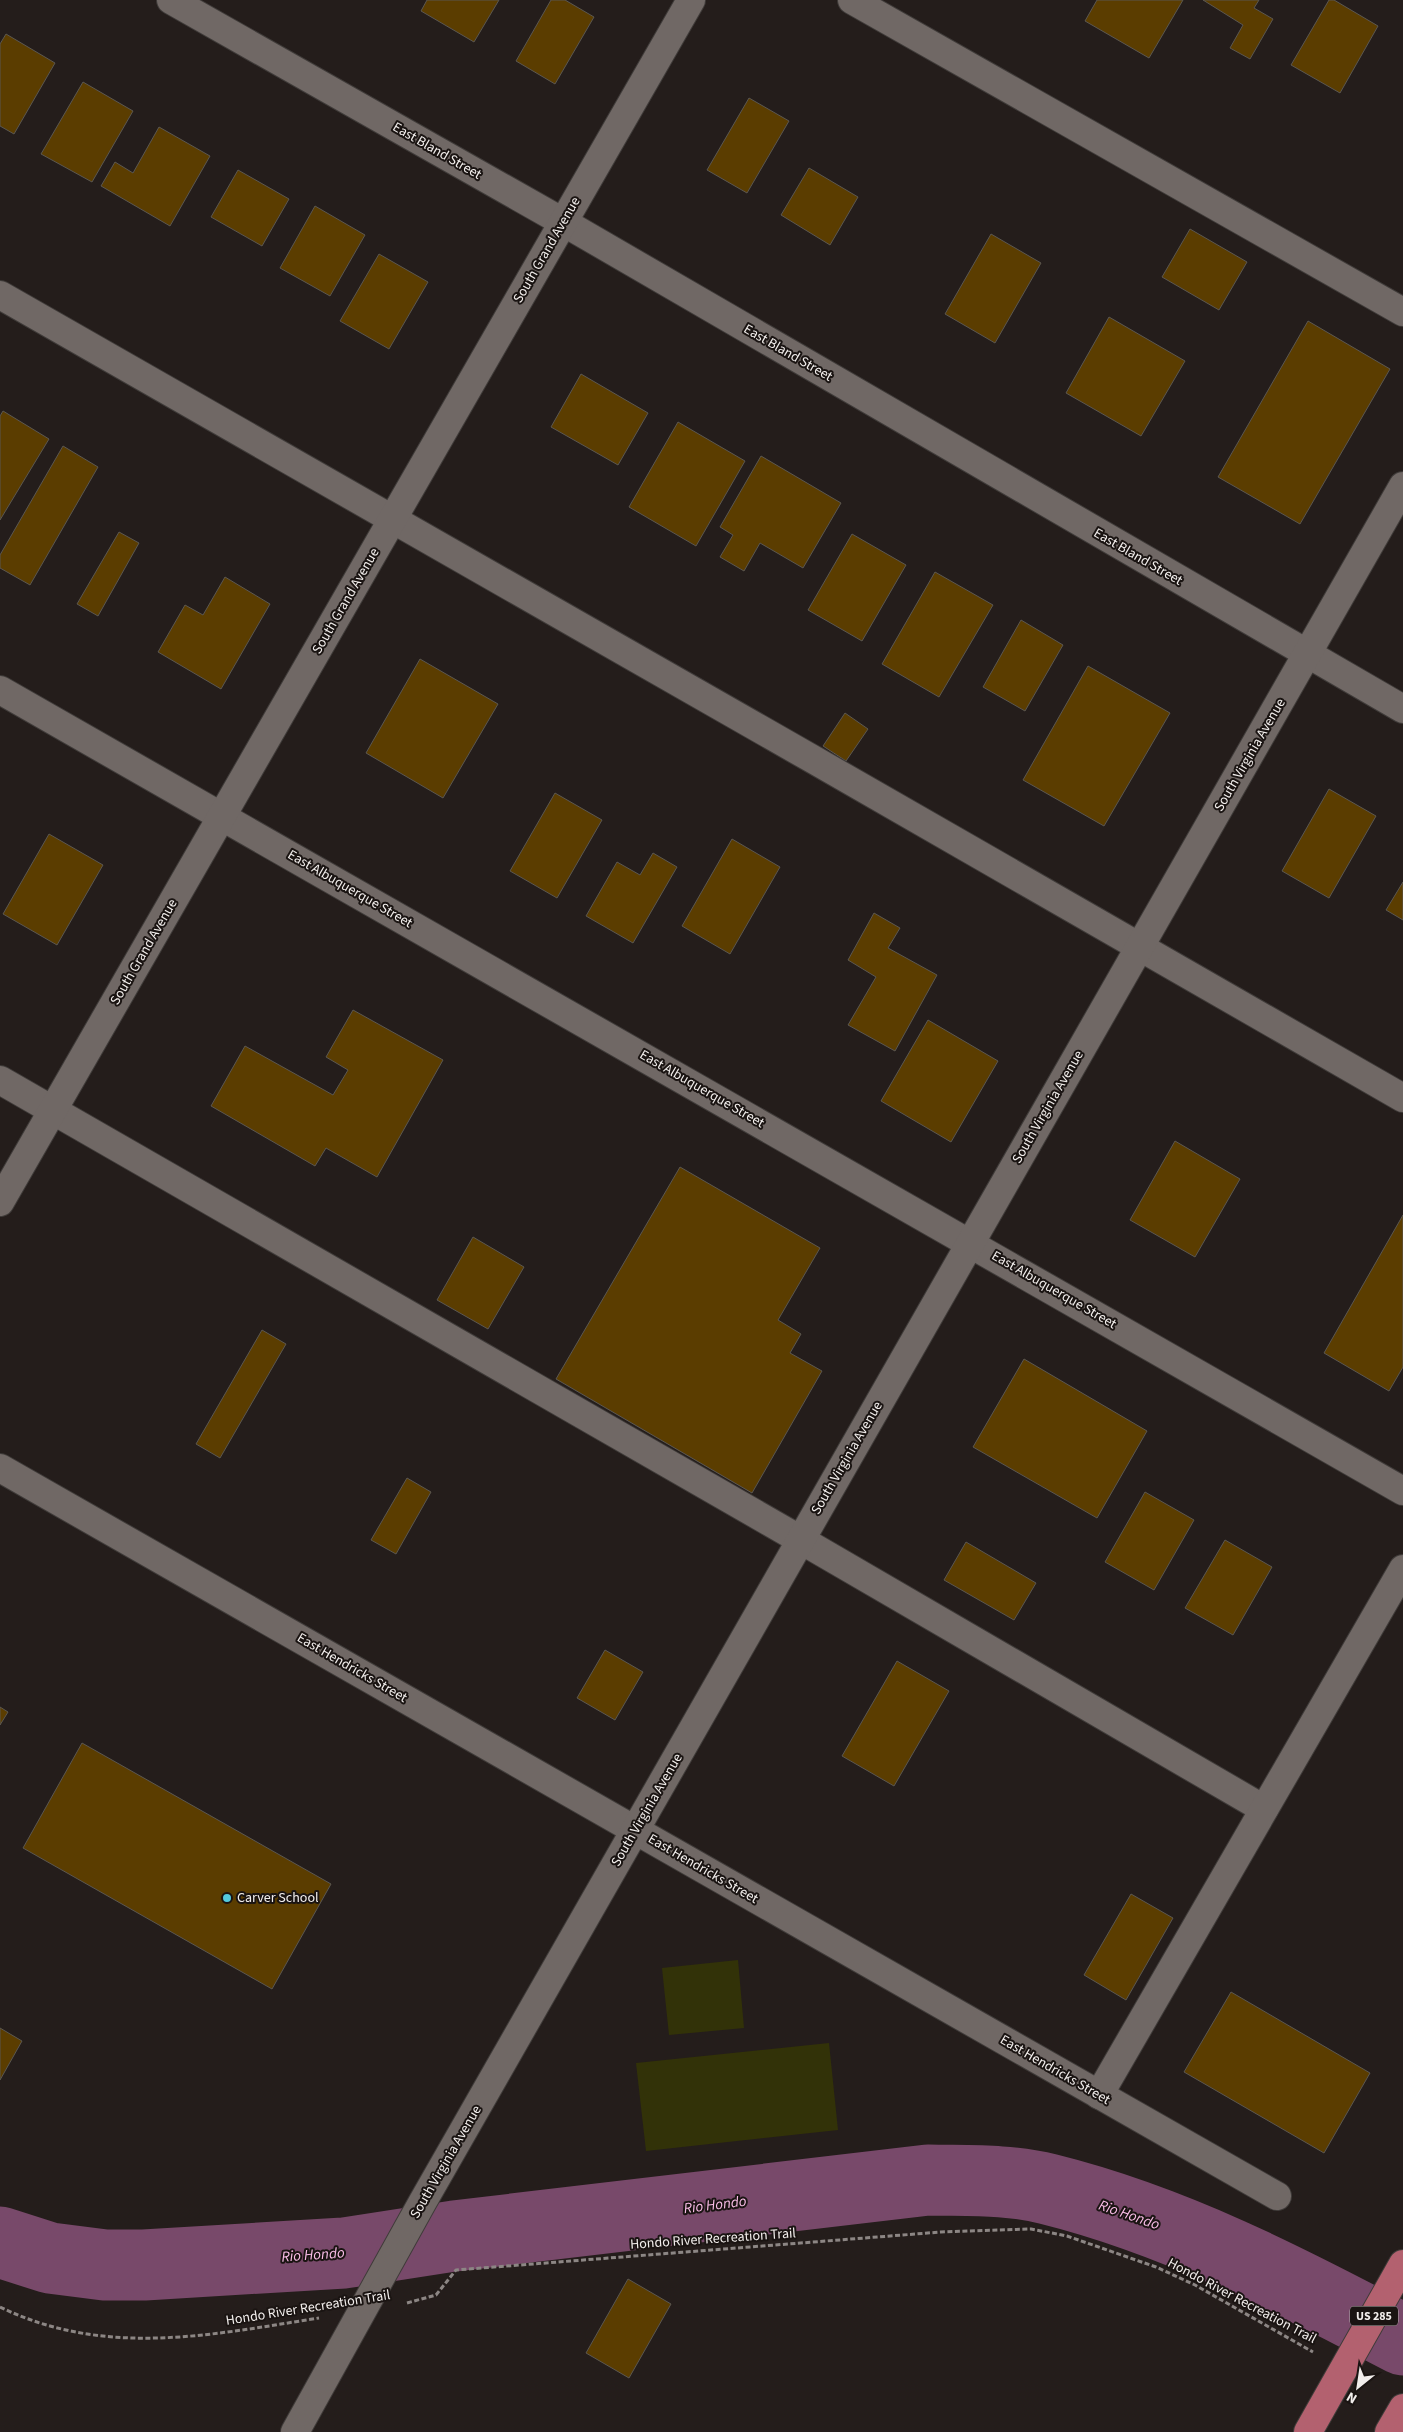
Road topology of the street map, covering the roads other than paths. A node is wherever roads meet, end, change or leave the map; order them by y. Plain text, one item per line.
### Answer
1 (171, 0) edge
2 (691, 0) edge
3 (852, 0) edge
4 (563, 222) junction
5 (0, 295) edge
6 (1403, 312) edge
7 (1403, 486) edge
8 (392, 522) junction
9 (1307, 655) junction
10 (0, 690) edge
11 (1403, 709) edge
12 (222, 816) junction
13 (1141, 946) junction
14 (0, 1080) edge
15 (1403, 1098) edge
16 (53, 1111) junction
17 (0, 1202) edge
18 (971, 1243) junction
19 (0, 1468) edge
20 (1403, 1491) edge
21 (801, 1540) junction
22 (1403, 1568) edge
23 (1264, 1809) junction
24 (636, 1830) junction
25 (1099, 2095) junction
26 (1277, 2196) dead end
27 (1402, 2267) edge
28 (1403, 2408) edge
29 (295, 2432) edge
30 (1308, 2432) edge
31 (1389, 2432) edge

1 - 4 street, East Bland Street
2 - 4 street, South Grand Avenue
3 - 6 street
4 - 8 street, South Grand Avenue
4 - 9 street, East Bland Street
5 - 8 street
7 - 9 street, South Virginia Avenue
8 - 12 street, South Grand Avenue
8 - 13 street
9 - 11 street, East Bland Street
9 - 13 street, South Virginia Avenue
10 - 12 street, East Albuquerque Street
12 - 16 street, South Grand Avenue
12 - 18 street, East Albuquerque Street
13 - 15 street
13 - 18 street, South Virginia Avenue
14 - 16 street
16 - 17 street, South Grand Avenue
16 - 21 street
18 - 20 street, East Albuquerque Street
18 - 21 street, South Virginia Avenue
19 - 24 street, East Hendricks Street
21 - 23 street
21 - 24 street, South Virginia Avenue
22 - 23 street
23 - 25 street
24 - 25 street, East Hendricks Street
24 - 29 street, South Virginia Avenue
25 - 26 street, East Hendricks Street
27 - 30 main road, US 285
28 - 31 main road

